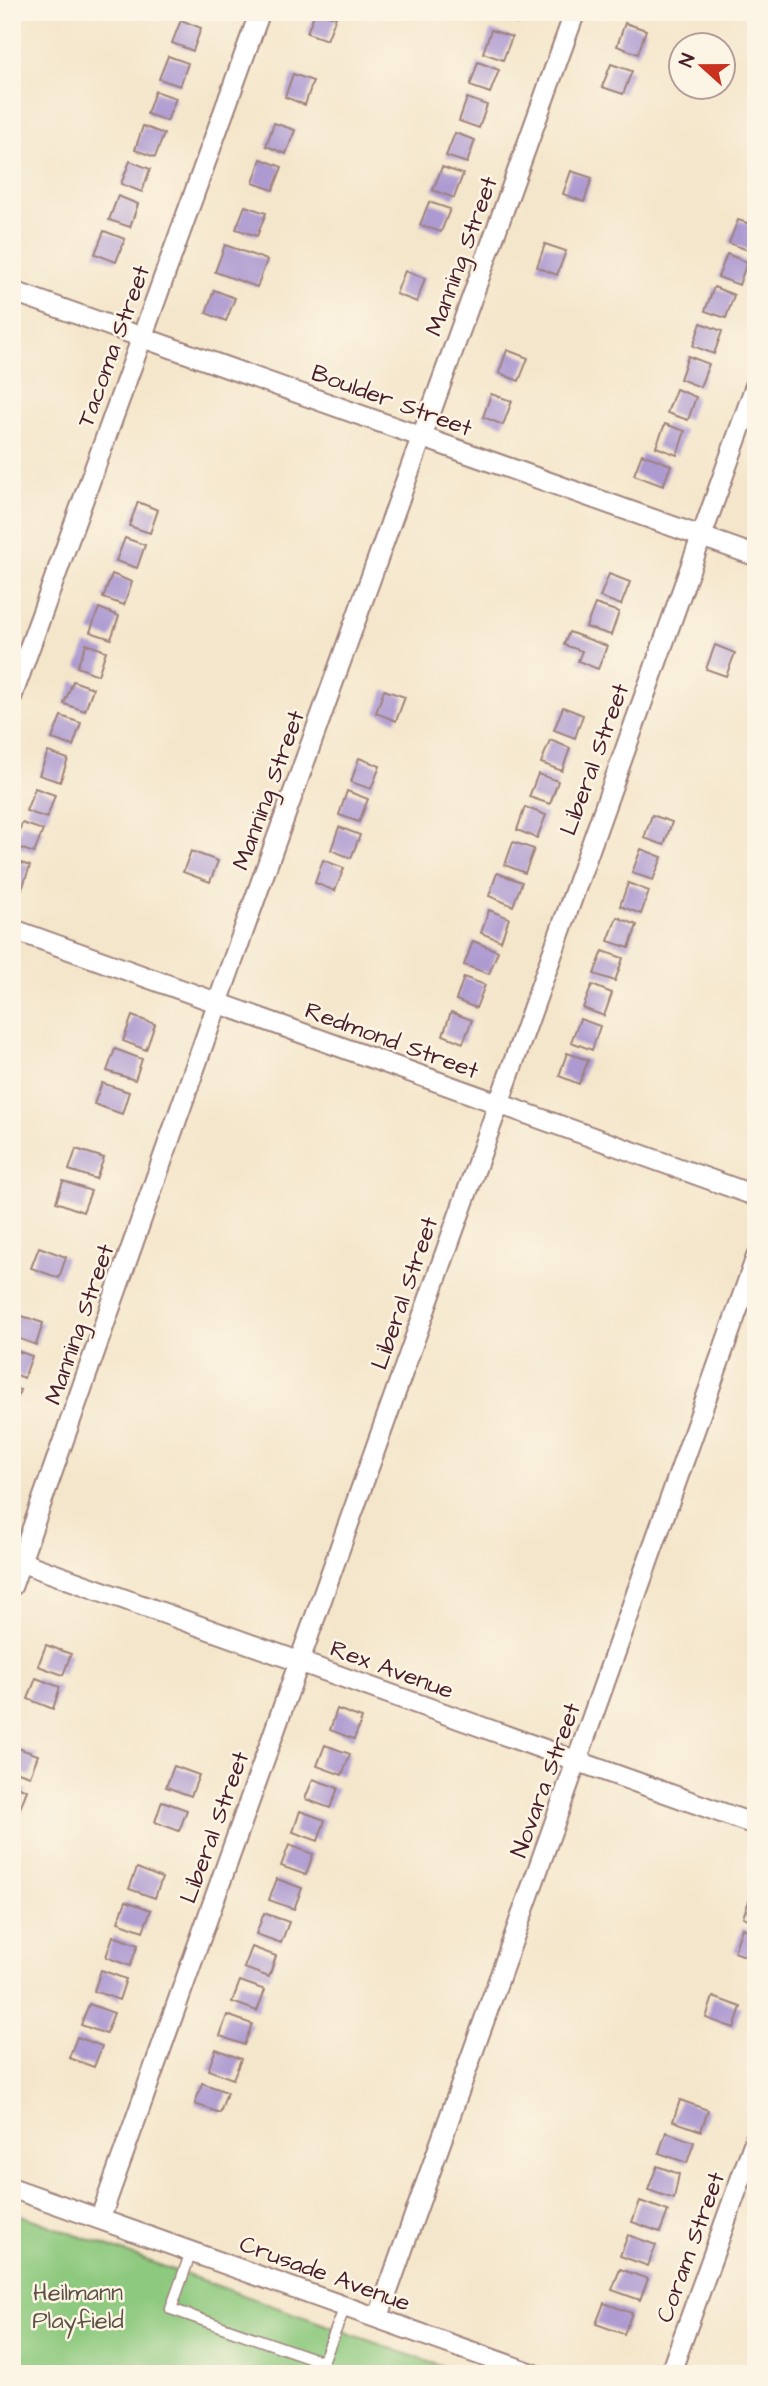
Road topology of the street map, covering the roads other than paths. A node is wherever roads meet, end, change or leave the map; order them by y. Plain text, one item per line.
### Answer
1 (260, 12) edge
2 (575, 12) edge
3 (12, 291) edge
4 (142, 337) junction
5 (756, 384) edge
6 (422, 437) junction
7 (701, 536) junction
8 (756, 556) edge
9 (12, 696) edge
10 (12, 929) edge
11 (218, 1003) junction
12 (496, 1103) junction
13 (756, 1196) edge
14 (756, 1258) edge
15 (16, 1561) edge
16 (12, 1586) edge
17 (300, 1662) junction
18 (576, 1760) junction
19 (756, 1825) edge
20 (756, 2137) edge
21 (12, 2188) edge
22 (100, 2219) junction
23 (191, 2252) junction
24 (345, 2306) junction
25 (378, 2318) junction
26 (534, 2374) edge
27 (670, 2374) edge

1 - 4 street, Tacoma Street
2 - 6 street, Manning Street
3 - 4 street, Boulder Street
4 - 6 street, Boulder Street
4 - 9 street, Tacoma Street
5 - 7 street, Liberal Street
6 - 7 street, Boulder Street
6 - 11 street, Manning Street
7 - 8 street, Boulder Street
7 - 12 street, Liberal Street
10 - 11 street, Redmond Street
11 - 12 street, Redmond Street
11 - 15 street, Manning Street
12 - 13 street, Redmond Street
12 - 17 street, Liberal Street
14 - 18 street, Novara Street
15 - 16 street, Manning Street
15 - 17 street, Rex Avenue
17 - 18 street, Rex Avenue
17 - 22 street, Liberal Street
18 - 19 street, Rex Avenue
18 - 25 street, Novara Street
20 - 27 street, Coram Street
21 - 22 street, Crusade Avenue
22 - 23 street, Crusade Avenue
23 - 24 street, Crusade Avenue
23 - 24 lane
24 - 25 street, Crusade Avenue
25 - 26 street, Crusade Avenue

